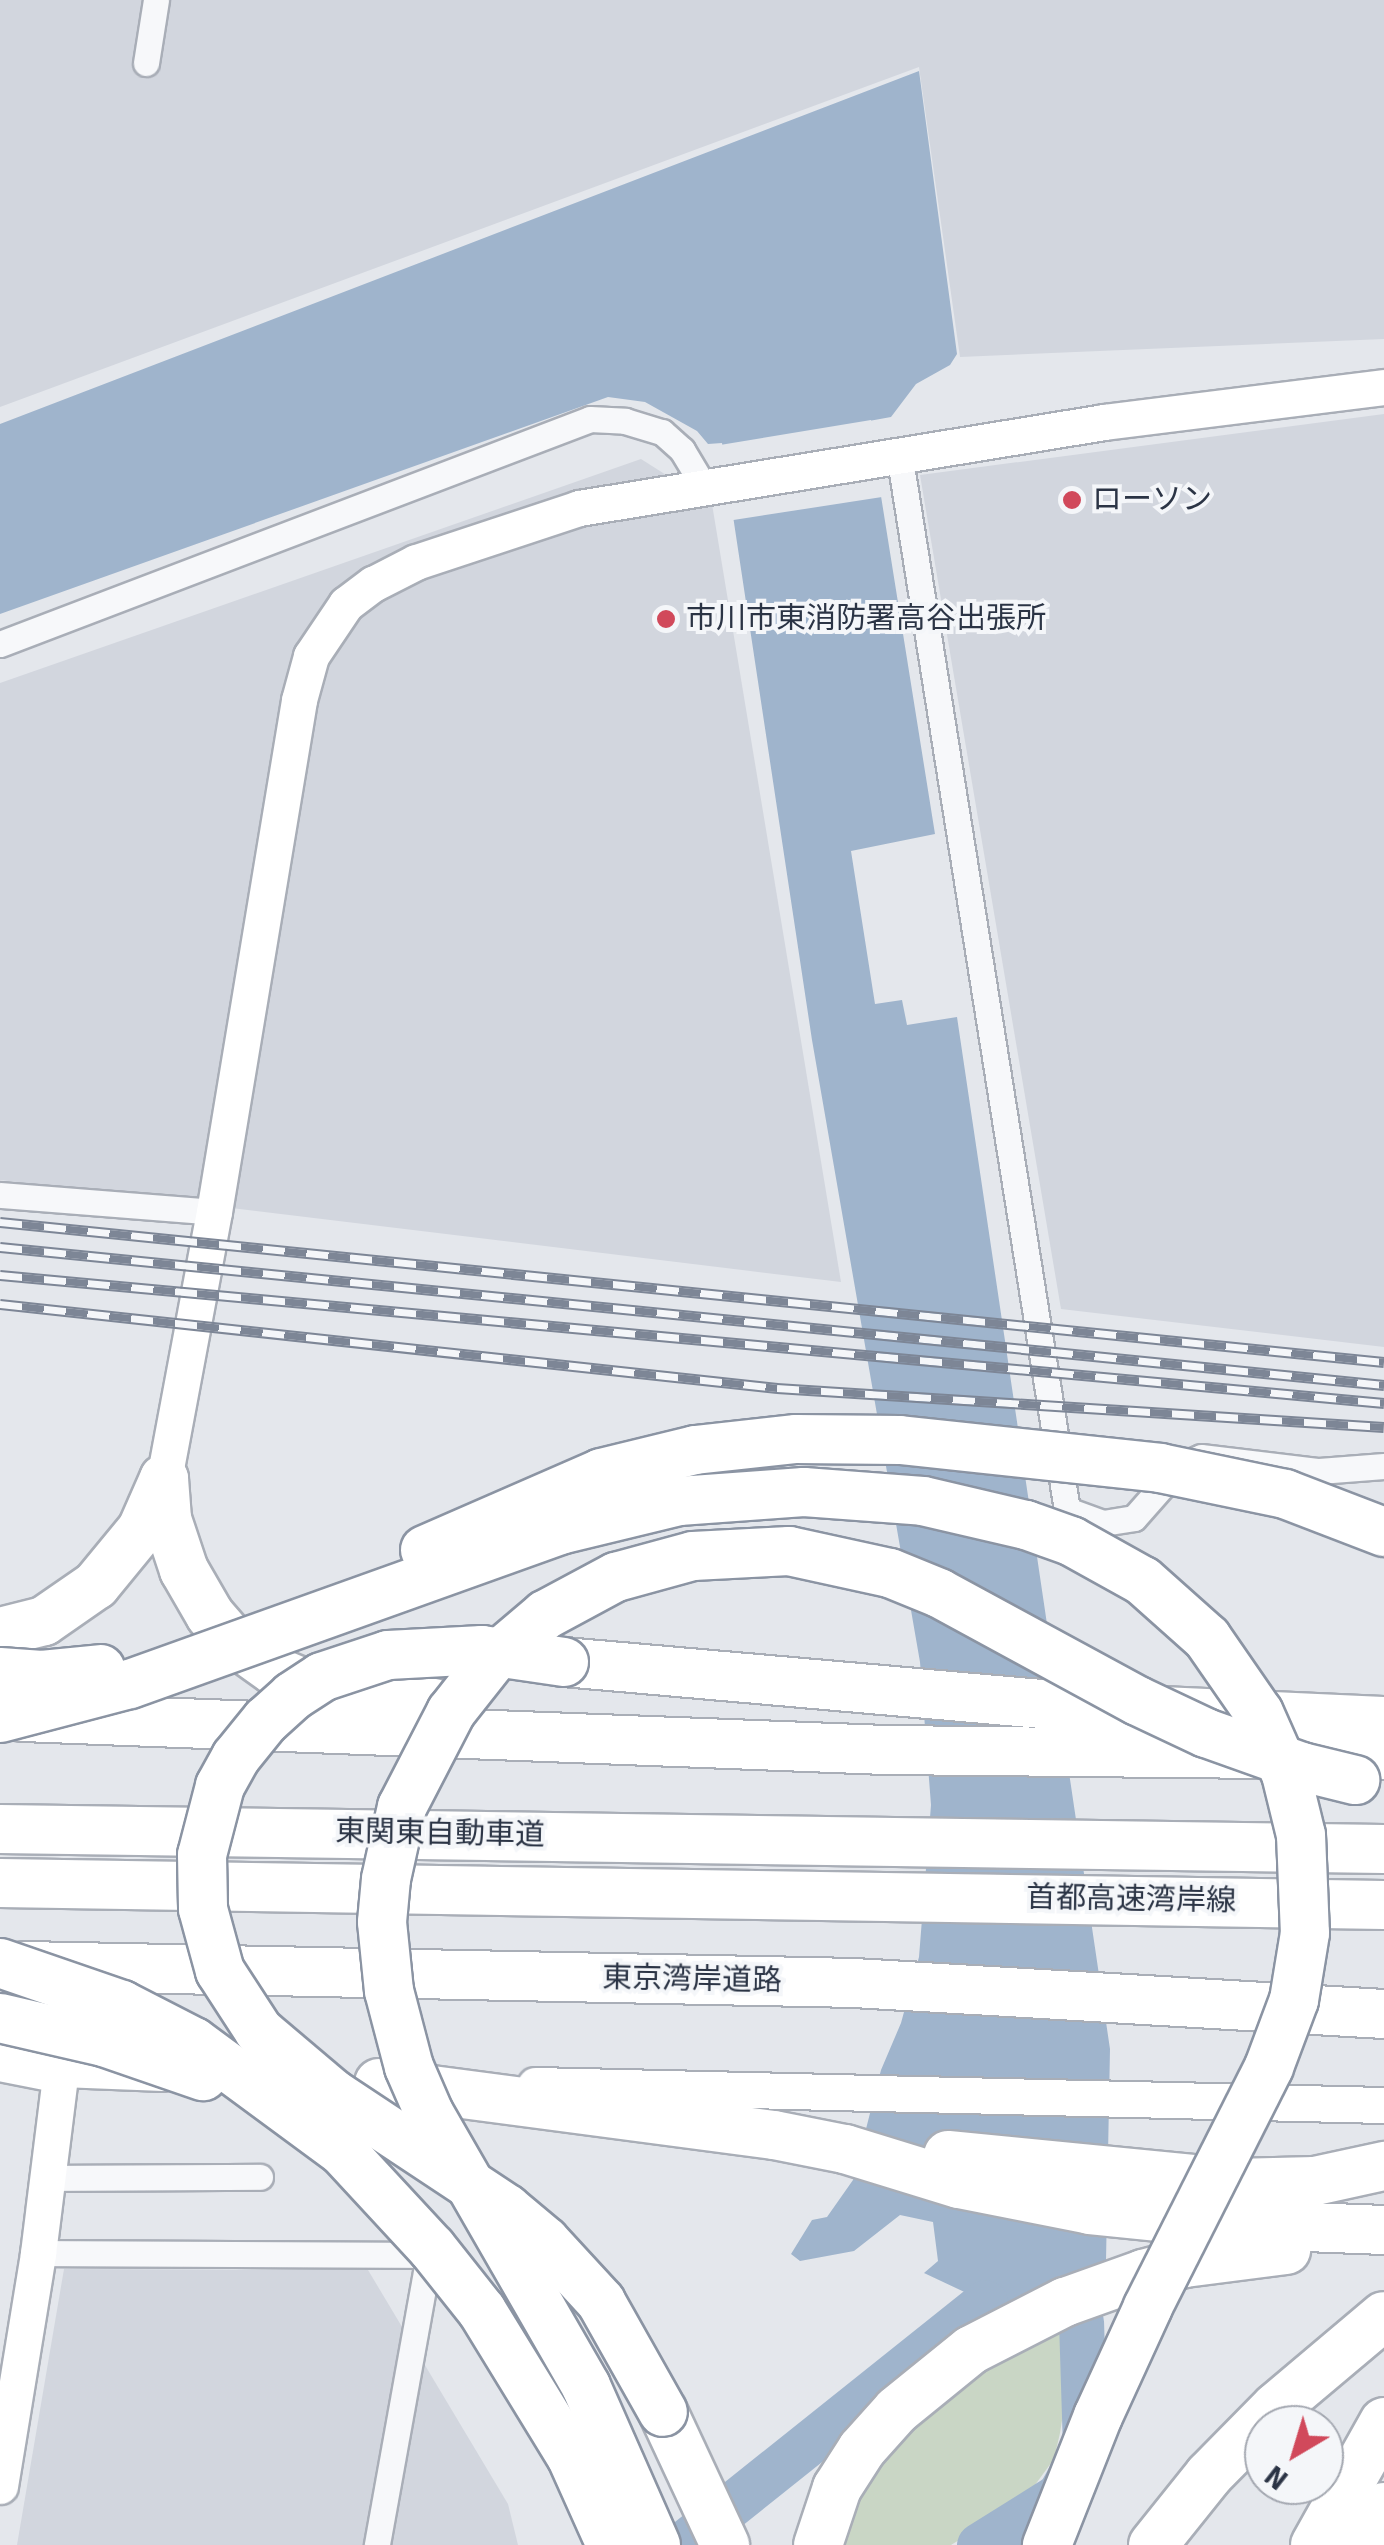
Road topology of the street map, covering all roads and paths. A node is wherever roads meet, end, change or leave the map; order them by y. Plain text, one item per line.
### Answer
1 (156, 0) edge
2 (146, 63) dead end
3 (1384, 387) edge
4 (888, 455) junction
5 (713, 484) junction
6 (0, 644) edge
7 (0, 1195) edge
8 (214, 1212) junction
9 (950, 1444) junction
10 (1384, 1466) edge
11 (164, 1479) junction
12 (1384, 1532) edge
13 (1384, 1566) edge
14 (0, 1632) edge
15 (0, 1672) edge
16 (0, 1717) edge
17 (1384, 1721) edge
18 (885, 1750) junction
19 (1384, 1755) edge
20 (1384, 1785) edge
21 (0, 1830) edge
22 (880, 1840) joint
23 (1384, 1849) edge
24 (0, 1883) edge
25 (879, 1894) joint
26 (1384, 1905) edge
27 (0, 1965) edge
28 (1384, 2014) edge
29 (0, 2018) edge
30 (0, 2058) edge
31 (61, 2070) junction
32 (379, 2083) junction
33 (1384, 2105) edge
34 (845, 2149) junction
35 (1384, 2166) edge
36 (260, 2177) dead end
37 (49, 2178) junction
38 (1384, 2230) edge
39 (1384, 2244) edge
40 (38, 2253) junction
41 (1384, 2316) edge
42 (663, 2412) junction
43 (1384, 2422) edge
44 (0, 2486) edge
45 (1384, 2507) edge
46 (378, 2545) edge
47 (612, 2545) edge
48 (656, 2545) edge
49 (725, 2545) edge
50 (818, 2545) edge
51 (1047, 2545) edge
52 (1153, 2545) edge
53 (1315, 2545) edge
54 (1362, 2545) edge

1 - 2 street
3 - 4 street
4 - 5 street
4 - 10 street
5 - 6 street
5 - 8 street
7 - 8 street
8 - 11 street
9 - 12 highway, bridge
9 - 13 highway, bridge
9 - 15 highway, bridge
11 - 14 highway
11 - 18 highway
16 - 18 highway
16 - 51 highway, bridge
17 - 42 highway, bridge
18 - 19 highway, bridge
20 - 48 highway, bridge
21 - 22 highway, 東関東自動車道, bridge
22 - 23 highway, 首都高速湾岸線
24 - 25 highway, 東関東自動車道, bridge
25 - 26 highway, 首都高速湾岸線
27 - 28 highway, 東京湾岸道路
27 - 47 highway, bridge
29 - 42 highway, bridge
30 - 31 highway
31 - 32 street
31 - 37 street
32 - 33 street
32 - 34 highway
34 - 35 highway
34 - 38 highway
36 - 37 street
37 - 40 street
39 - 50 highway
40 - 44 street
40 - 46 street
41 - 52 highway
42 - 49 highway
43 - 53 highway
45 - 54 highway

